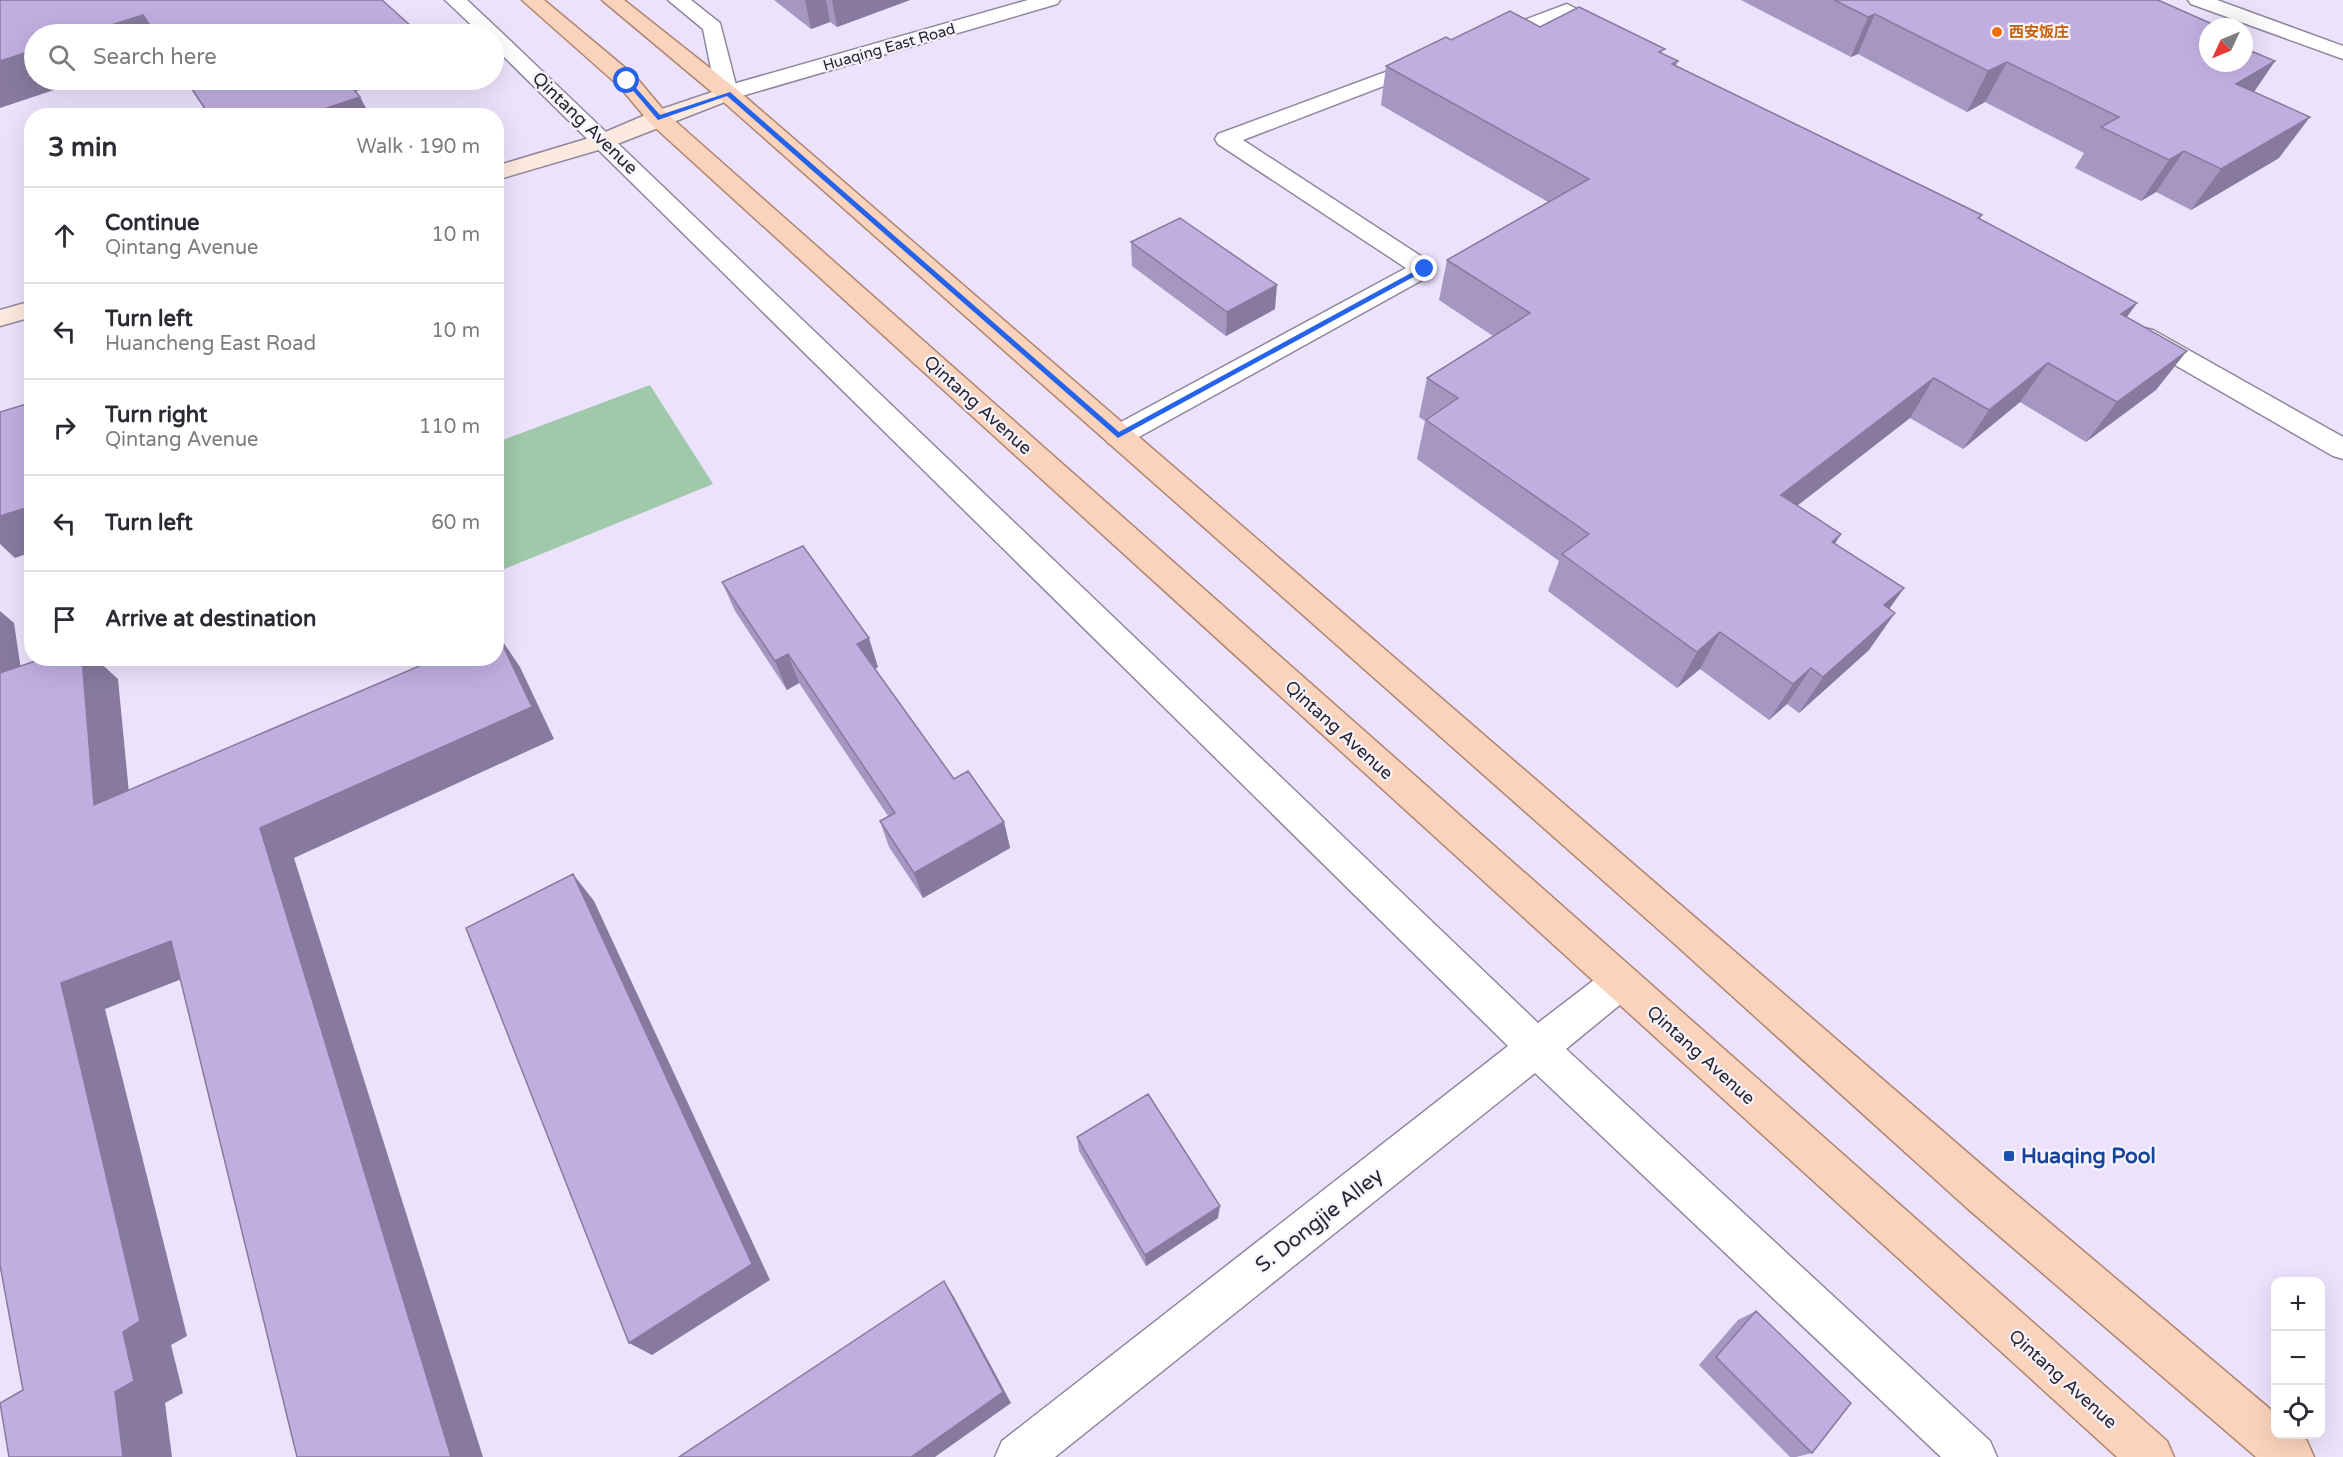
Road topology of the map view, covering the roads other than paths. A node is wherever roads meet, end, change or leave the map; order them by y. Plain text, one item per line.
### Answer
1 (455, 0) edge
2 (532, 0) edge
3 (612, 0) edge
4 (678, 0) edge
5 (1050, 0) edge
6 (2198, 0) edge
7 (481, 24) edge
8 (1629, 45) edge
9 (504, 46) edge
10 (2343, 53) edge
11 (728, 93) junction
12 (658, 118) junction
13 (604, 141) junction
14 (504, 171) edge
15 (24, 311) edge
16 (0, 318) edge
17 (2126, 326) edge
18 (1118, 436) junction
19 (2343, 449) edge
20 (1620, 982) junction
21 (1537, 1048) junction
22 (1018, 1457) edge
23 (1974, 1457) edge
24 (2151, 1457) edge
25 (2291, 1457) edge

1 - 7 street, Qintang Avenue
2 - 12 main road, Qintang Avenue
3 - 11 main road
4 - 11 street
5 - 11 street, Huaqing East Road
6 - 10 street
8 - 18 street
9 - 13 street, Qintang Avenue
11 - 12 main road
11 - 18 main road
12 - 13 main road
12 - 20 main road, Qintang Avenue
13 - 14 main road
13 - 21 street, Qintang Avenue
15 - 16 main road
17 - 19 street
18 - 25 main road
20 - 21 street, S. Dongjie Alley
20 - 24 main road, Qintang Avenue
21 - 22 street, S. Dongjie Alley
21 - 23 street, Qintang Avenue

